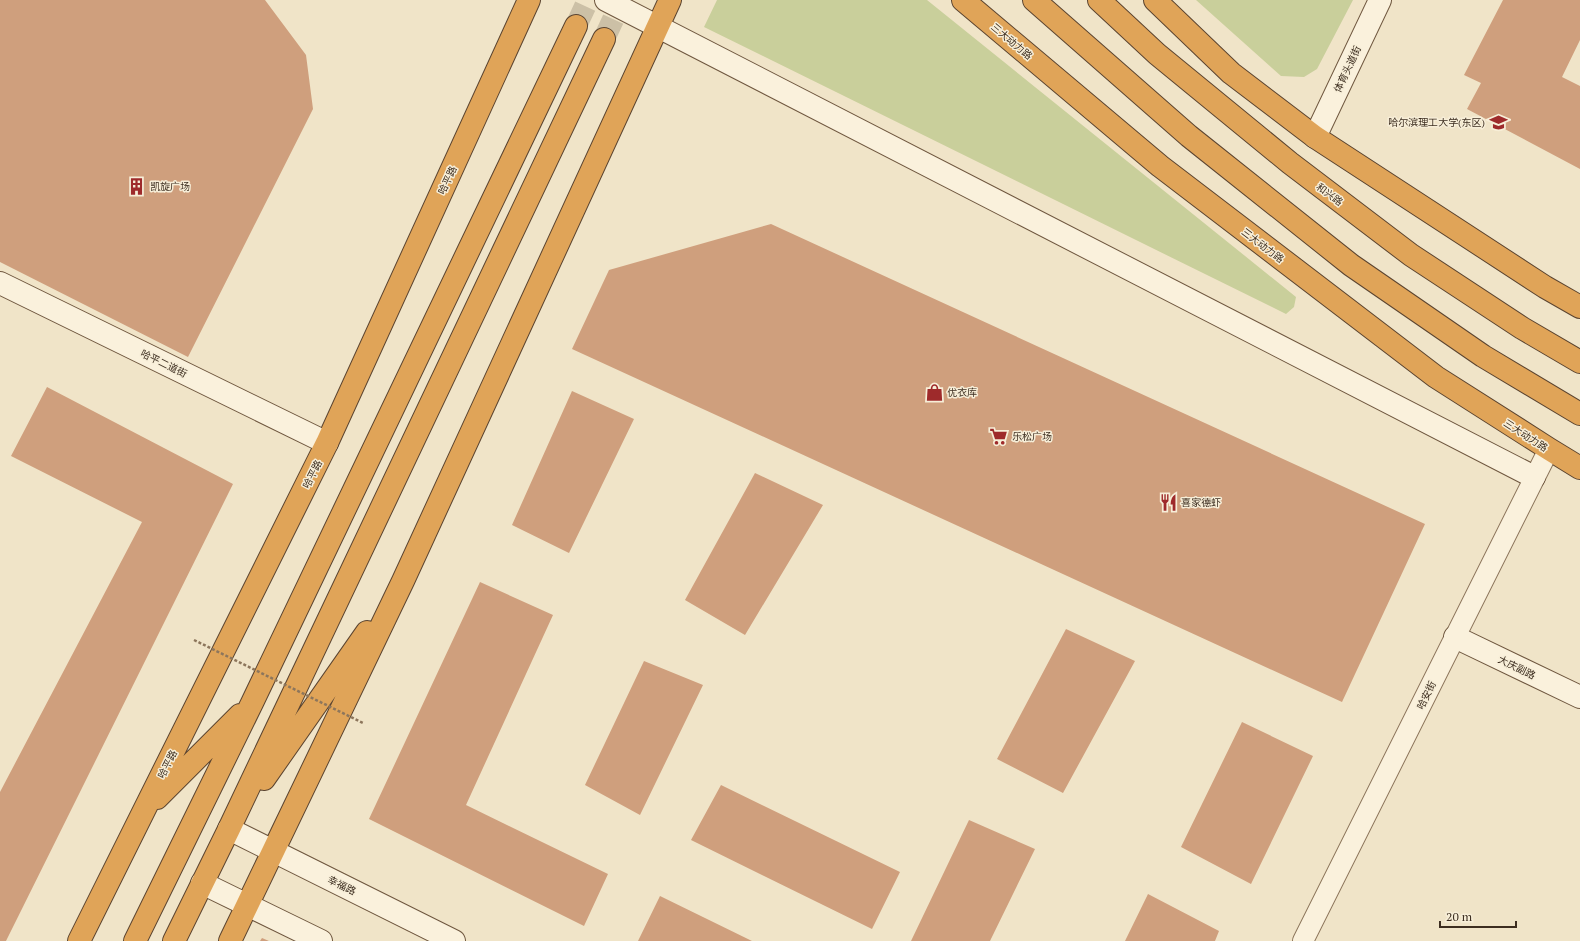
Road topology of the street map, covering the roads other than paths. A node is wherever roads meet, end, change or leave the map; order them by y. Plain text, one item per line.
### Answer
1 (529, 0) edge
2 (606, 0) edge
3 (670, 0) edge
4 (963, 0) edge
5 (1034, 0) edge
6 (1099, 0) edge
7 (1155, 0) edge
8 (1380, 0) edge
9 (576, 26) tunnel mouth
10 (657, 26) junction
11 (604, 39) tunnel mouth
12 (1315, 137) junction
13 (0, 283) edge
14 (1580, 307) edge
15 (1580, 362) edge
16 (1580, 414) edge
17 (327, 442) junction
18 (1549, 449) junction
19 (1580, 468) edge
20 (1534, 477) junction
21 (403, 581) junction
22 (1455, 637) junction
23 (1580, 697) edge
24 (252, 703) junction
25 (144, 811) junction
26 (229, 829) junction
27 (274, 852) junction
28 (202, 883) junction
29 (248, 905) junction
30 (79, 941) edge
31 (135, 941) edge
32 (174, 941) edge
33 (230, 941) edge
34 (321, 941) edge
35 (454, 941) edge
36 (1303, 941) edge

1 - 17 highway, 哈平路
2 - 10 street
3 - 10 highway
4 - 18 highway, 三大动力路
5 - 16 highway
6 - 15 highway, 和兴路
7 - 12 highway
8 - 12 street, 体育头道街
9 - 24 highway
10 - 20 street
10 - 21 highway
11 - 26 highway
12 - 14 highway
13 - 17 street, 哈平二道街
17 - 25 highway, 哈平路
18 - 19 highway, 三大动力路
18 - 20 street, 哈安街
20 - 22 street, 哈安街
21 - 26 highway
21 - 27 highway
22 - 23 street, 大庆副路
22 - 36 street, 哈安街
24 - 25 highway
24 - 31 highway
25 - 30 highway, 哈平路
26 - 27 street, 幸福路
26 - 28 highway
27 - 29 highway
27 - 35 street, 幸福路
28 - 29 street
28 - 32 highway
29 - 33 highway
29 - 34 street

